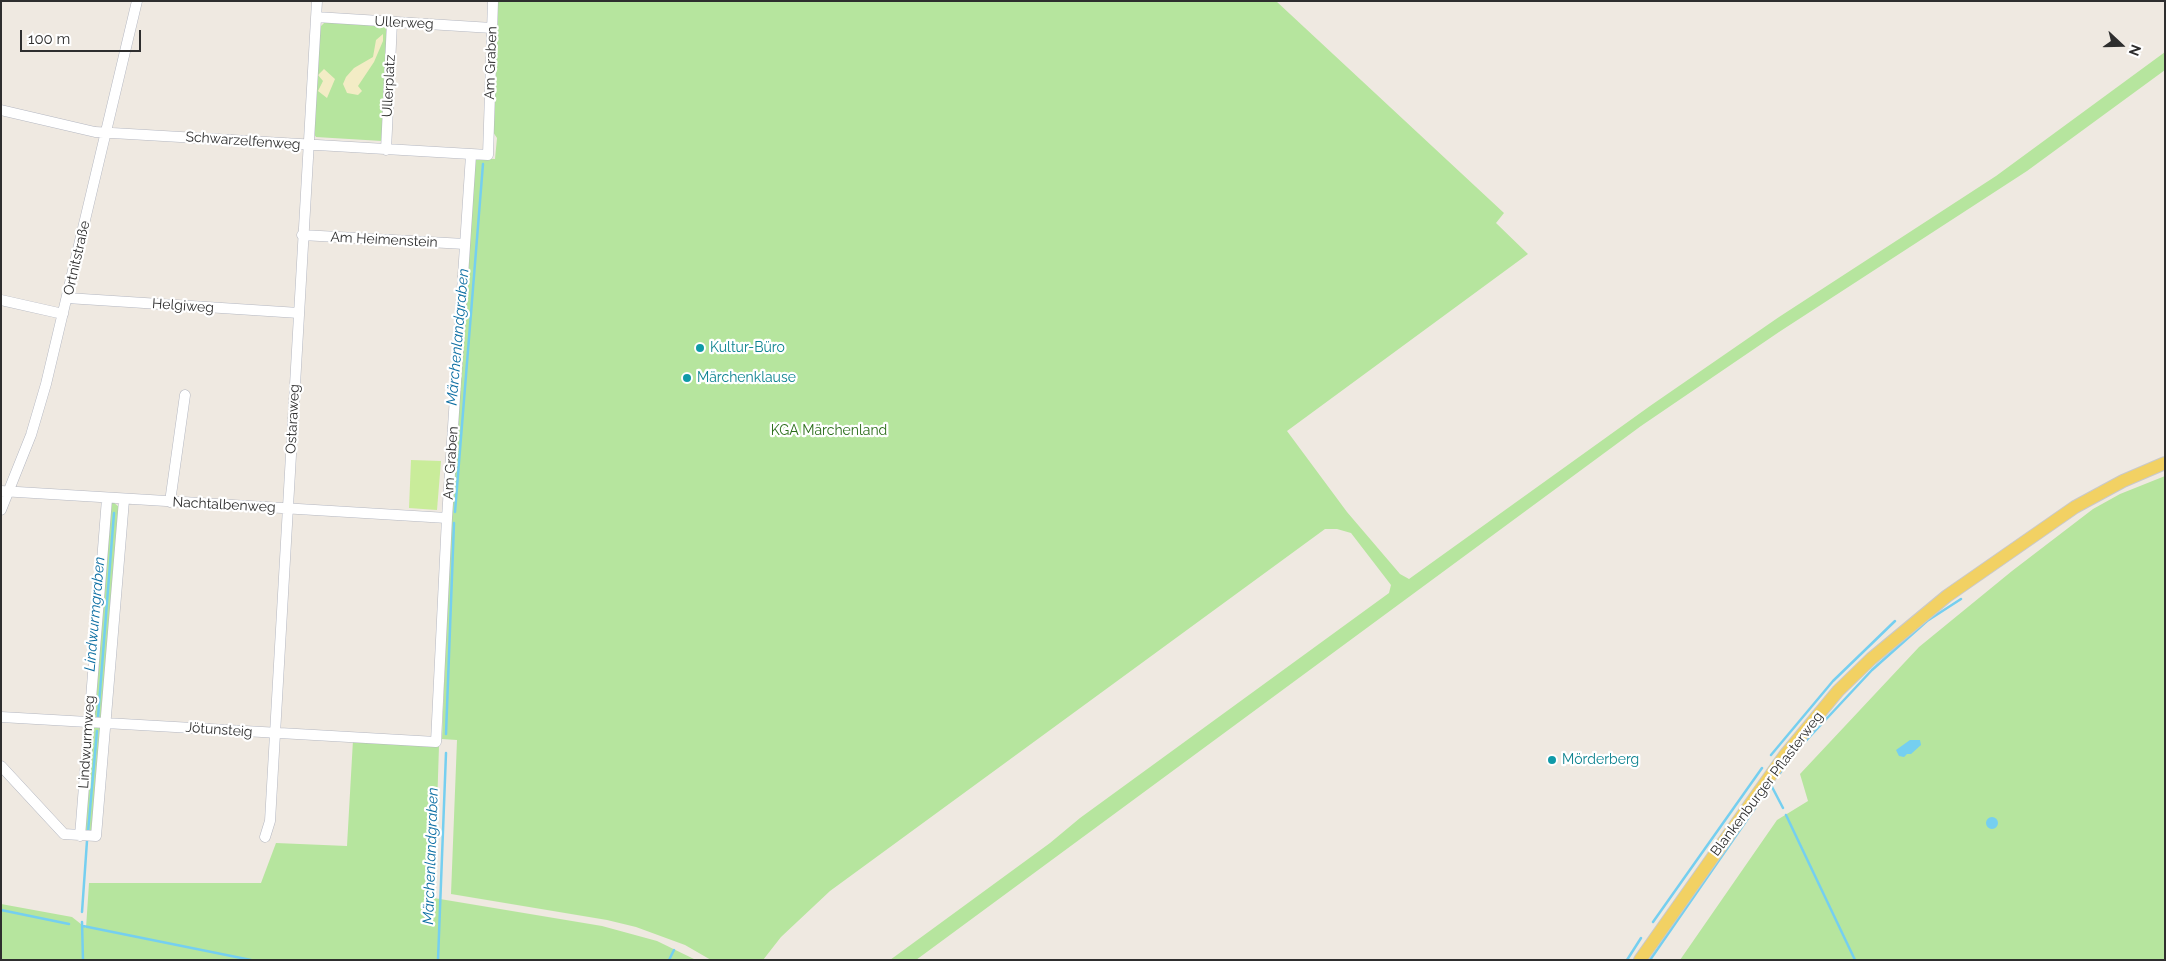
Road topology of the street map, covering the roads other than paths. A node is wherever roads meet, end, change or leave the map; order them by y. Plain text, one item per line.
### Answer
1 (137, 1) edge
2 (317, 1) edge
3 (493, 1) edge
4 (316, 17) junction
5 (392, 22) junction
6 (492, 28) junction
7 (1, 110) edge
8 (106, 133) junction
9 (308, 145) junction
10 (386, 150) junction
11 (471, 155) junction
12 (488, 155) joint
13 (302, 235) junction
14 (465, 244) junction
15 (67, 298) junction
16 (1, 300) edge
17 (299, 313) junction
18 (64, 314) junction
19 (185, 395) dead end
20 (2165, 463) edge
21 (5, 492) edge
22 (107, 499) junction
23 (124, 500) junction
24 (170, 502) junction
25 (288, 508) junction
26 (1, 510) edge
27 (447, 518) junction
28 (1, 717) edge
29 (88, 722) junction
30 (106, 723) junction
31 (275, 734) junction
32 (436, 742) joint
33 (1, 766) edge
34 (80, 836) junction
35 (265, 837) dead end
36 (1640, 960) edge

1 - 8 street, Ortnitstraße
2 - 4 street, Ostaraweg
3 - 6 street, Am Graben
4 - 5 street, Ullerweg
4 - 9 street, Ostaraweg
5 - 6 street, Ullerweg
5 - 10 street, Ullerplatz
6 - 12 street, Am Graben
7 - 8 street, Schwarzelfenweg
8 - 9 street, Schwarzelfenweg
8 - 15 street, Ortnitstraße
9 - 10 street, Schwarzelfenweg
9 - 13 street, Ostaraweg
10 - 11 street, Schwarzelfenweg
11 - 12 street, Schwarzelfenweg
11 - 14 street, Am Graben
13 - 14 street, Am Heimenstein
13 - 17 street, Ostaraweg
14 - 27 street, Am Graben
15 - 17 street, Helgiweg
15 - 18 street, Ortnitstraße
16 - 18 street
17 - 25 street, Ostaraweg
18 - 21 street, Ortnitstraße
19 - 24 street
20 - 36 main road, Blankenburger Pflasterweg
21 - 22 street, Nachtalbenweg
21 - 26 street, Ortnitstraße
22 - 23 street, Nachtalbenweg
22 - 29 street, Lindwurmweg
23 - 24 street, Nachtalbenweg
23 - 30 street, Lindwurmweg
24 - 25 street, Nachtalbenweg
25 - 27 street, Nachtalbenweg
25 - 31 street, Ostaraweg
27 - 32 street, Am Graben
28 - 29 street, Jötunsteig
29 - 30 street, Jötunsteig
29 - 34 street, Lindwurmweg
30 - 31 street, Jötunsteig
30 - 34 street, Lindwurmweg
31 - 32 street, Jötunsteig
31 - 35 street, Ostaraweg
33 - 34 street

